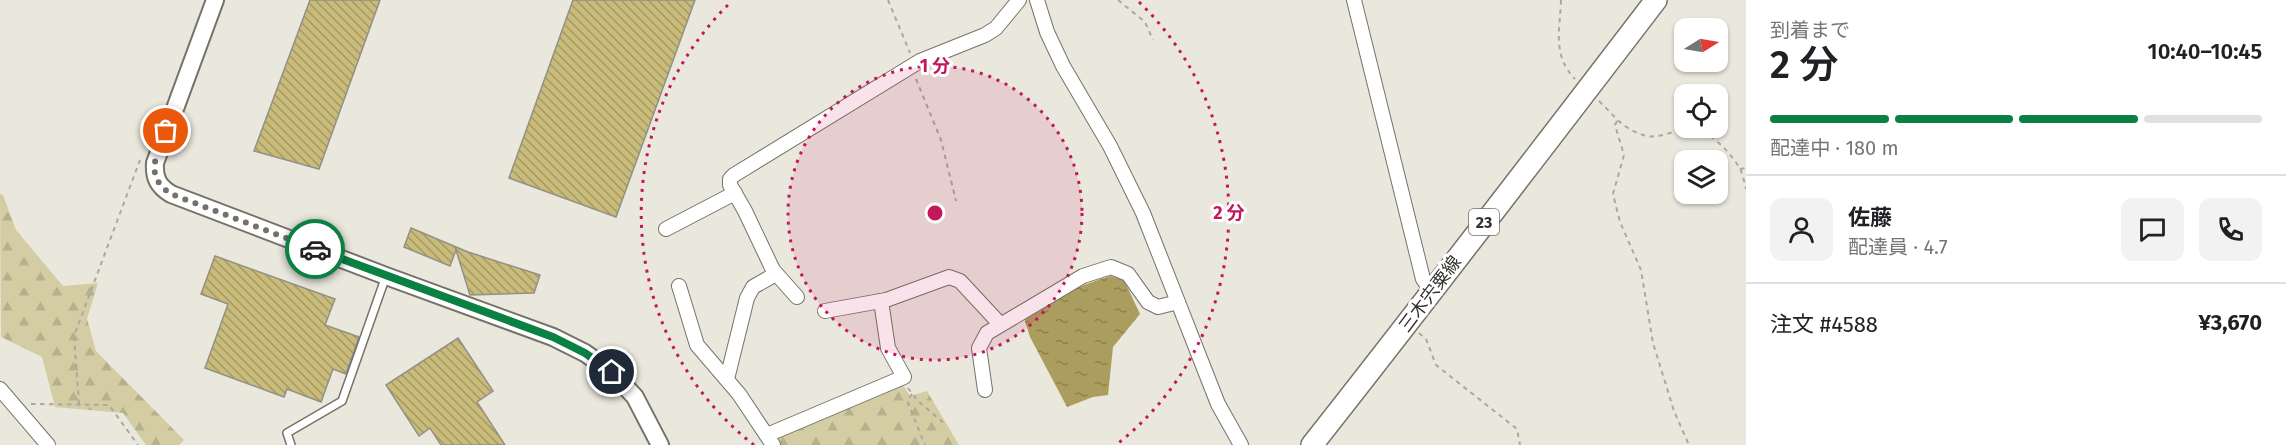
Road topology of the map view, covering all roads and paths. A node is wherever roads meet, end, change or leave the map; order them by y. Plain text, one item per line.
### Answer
1 (215, 0) edge
2 (888, 0) edge
3 (1019, 0) edge
4 (1037, 0) edge
5 (1118, 0) edge
6 (1354, 0) edge
7 (1560, 0) edge
8 (1656, 0) edge
9 (1153, 40) dead end
10 (914, 65) junction
11 (1587, 90) junction
12 (1617, 121) junction
13 (1746, 168) edge
14 (1740, 169) junction
15 (130, 186) dead end
16 (1746, 189) edge
17 (735, 193) junction
18 (956, 201) dead end
19 (666, 229) dead end
20 (776, 274) junction
21 (386, 276) junction
22 (679, 286) dead end
23 (1433, 293) junction
24 (797, 297) dead end
25 (881, 301) junction
26 (1178, 302) junction
27 (825, 310) dead end
28 (1000, 324) junction
29 (1407, 324) junction
30 (725, 378) junction
31 (901, 378) junction
32 (0, 389) edge
33 (985, 390) dead end
34 (912, 394) junction
35 (79, 404) junction
36 (18, 410) junction
37 (945, 424) dead end
38 (770, 440) edge
39 (48, 445) edge
40 (138, 445) edge
41 (291, 445) edge
42 (660, 445) edge
43 (925, 445) edge
44 (1241, 445) edge
45 (1312, 445) edge
46 (1520, 445) edge
47 (1689, 445) edge

1 - 21 street
2 - 10 path
3 - 10 street
4 - 26 street
5 - 9 path
6 - 23 street
7 - 11 path
8 - 11 main road, 三木宍粟線 / 23
10 - 17 street
10 - 18 path
11 - 12 path
11 - 23 main road, 三木宍粟線 / 23
12 - 14 path
12 - 47 path
13 - 14 path
14 - 16 path
15 - 35 path
17 - 19 street
17 - 20 street
20 - 24 street
20 - 30 street
21 - 41 lane
21 - 42 street
22 - 30 street
23 - 29 main road, 三木宍粟線 / 23
25 - 27 street
25 - 28 street
25 - 31 street
26 - 28 street
26 - 44 street
28 - 33 street
29 - 45 main road, 三木宍粟線 / 23
29 - 46 path
30 - 38 street
31 - 34 path
31 - 38 street
32 - 36 street
34 - 37 path
34 - 43 path
35 - 36 path
35 - 40 path
36 - 39 street

